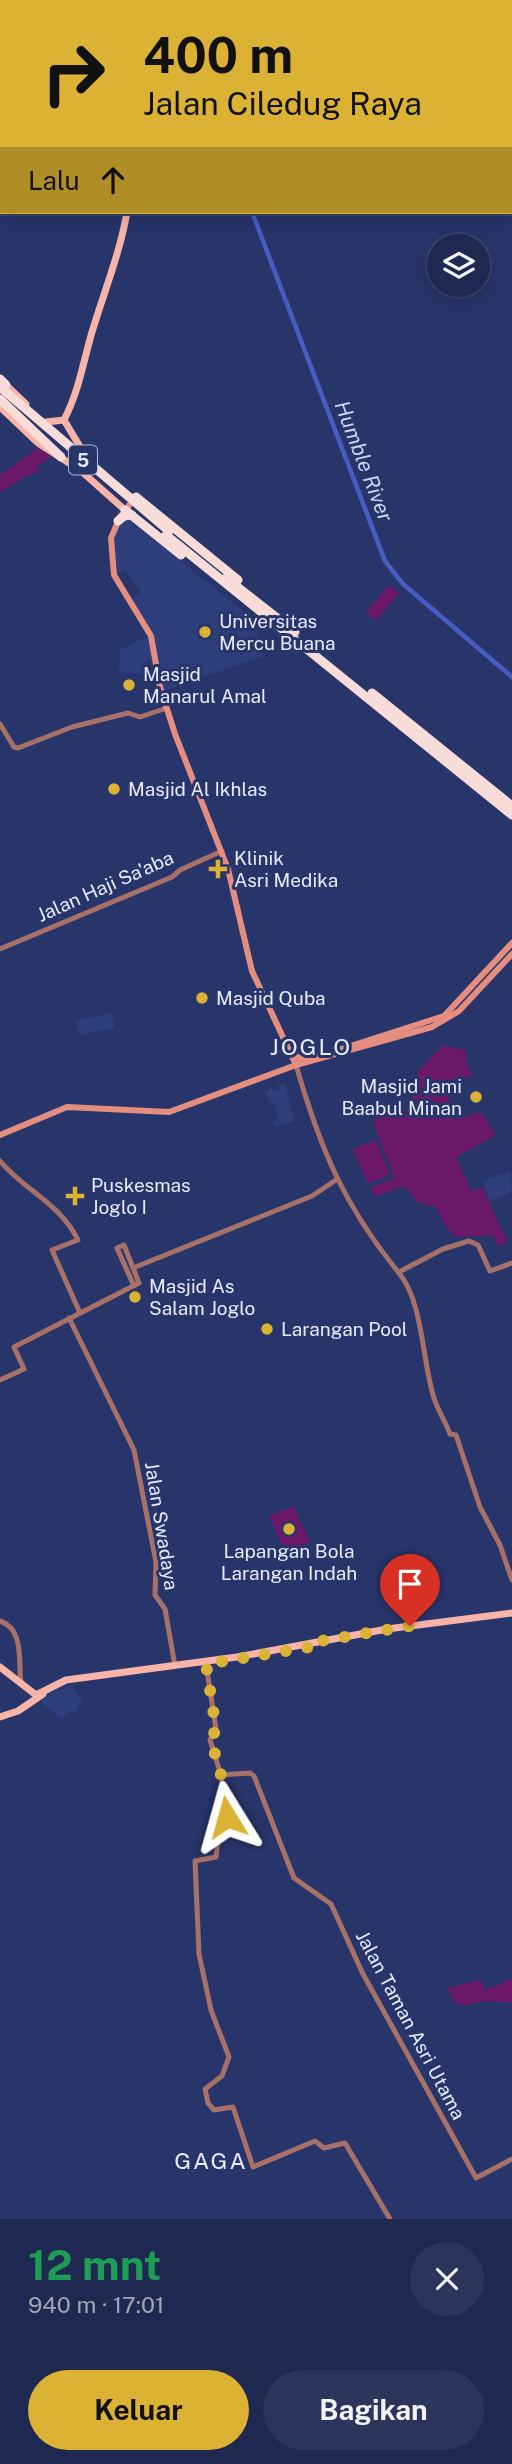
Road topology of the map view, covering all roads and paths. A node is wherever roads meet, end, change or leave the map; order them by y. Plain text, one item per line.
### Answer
1 (127, 214) edge
2 (2, 393) edge
3 (64, 420) junction
4 (46, 422) junction
5 (85, 455) junction
6 (61, 457) joint
7 (134, 495) junction
8 (122, 512) junction
9 (237, 594) junction
10 (278, 619) junction
11 (362, 689) junction
12 (167, 708) junction
13 (0, 724) edge
14 (402, 726) junction
15 (447, 757) junction
16 (475, 775) junction
17 (512, 801) edge
18 (512, 806) edge
19 (512, 817) edge
20 (222, 851) junction
21 (512, 943) edge
22 (0, 949) edge
23 (512, 954) edge
24 (456, 1009) junction
25 (290, 1050) junction
26 (317, 1056) junction
27 (296, 1065) junction
28 (0, 1135) edge
29 (0, 1161) edge
30 (336, 1180) junction
31 (512, 1263) edge
32 (133, 1268) junction
33 (399, 1272) junction
34 (137, 1285) junction
35 (80, 1313) junction
36 (69, 1318) junction
37 (0, 1380) edge
38 (512, 1580) edge
39 (512, 1615) edge
40 (0, 1621) edge
41 (304, 1647) junction
42 (206, 1664) junction
43 (175, 1666) junction
44 (0, 1667) edge
45 (123, 1675) junction
46 (96, 1678) junction
47 (21, 1683) junction
48 (29, 1692) junction
49 (1, 1717) edge
50 (221, 1775) junction
51 (512, 2159) edge
52 (390, 2219) edge

1 - 3 main road
2 - 4 main road
2 - 6 highway
2 - 9 highway, 5, bridge
2 - 10 highway, 5, bridge
3 - 4 main road
3 - 5 main road
4 - 5 main road
5 - 7 main road
6 - 8 main road
7 - 8 main road
7 - 10 highway
8 - 9 highway
8 - 12 main road
9 - 11 highway, 5
10 - 11 highway, 5
11 - 14 highway, 5
11 - 15 highway, 5
12 - 13 street
12 - 20 main road
14 - 15 highway, 5
14 - 19 highway
15 - 16 highway, 5
15 - 19 highway, 5
16 - 17 highway
16 - 18 highway, 5
20 - 22 street, Jalan Haji Sa'aba
20 - 25 main road
21 - 24 main road
23 - 24 main road
24 - 26 main road
24 - 27 main road
25 - 26 main road
25 - 27 main road
26 - 27 main road
27 - 28 main road
27 - 30 street
29 - 35 street
30 - 32 street
30 - 33 street
31 - 33 street
32 - 34 street
32 - 34 street
33 - 38 street
34 - 35 street
35 - 36 street
36 - 37 street
36 - 43 street, Jalan Swadaya
39 - 41 main road
40 - 47 street
41 - 42 main road
41 - 43 main road
42 - 45 main road
42 - 50 street
43 - 45 main road
44 - 47 main road
45 - 46 main road
46 - 48 main road
46 - 49 main road
47 - 48 main road
48 - 49 main road
50 - 51 street, Jalan Taman Asri Utama
50 - 52 street

